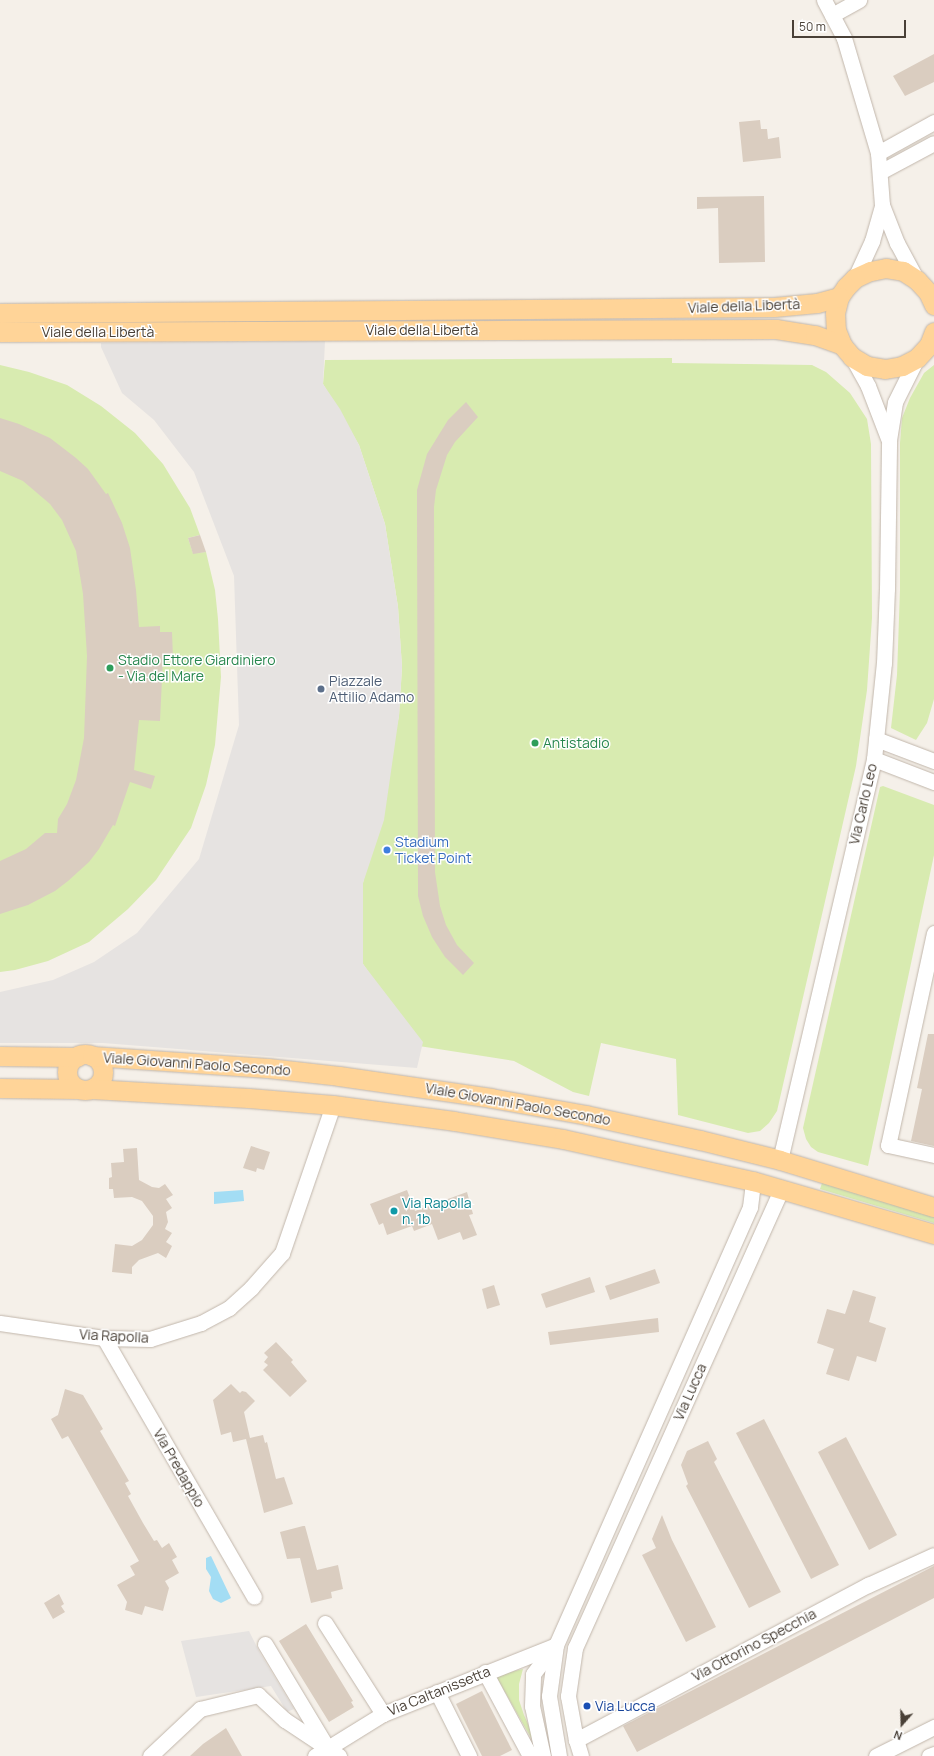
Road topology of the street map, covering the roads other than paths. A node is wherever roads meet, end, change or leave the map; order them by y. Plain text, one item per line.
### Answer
1 (824, 0) edge
2 (859, 0) edge
3 (832, 15) junction
4 (934, 122) edge
5 (934, 143) edge
6 (878, 153) junction
7 (880, 172) junction
8 (882, 205) junction
9 (855, 278) junction
10 (928, 292) edge
11 (839, 297) junction
12 (0, 313) edge
13 (0, 332) edge
14 (928, 345) edge
15 (847, 351) junction
16 (889, 440) junction
17 (876, 739) junction
18 (874, 759) junction
19 (934, 761) edge
20 (934, 782) edge
21 (934, 933) edge
22 (0, 1056) edge
23 (85, 1056) junction
24 (339, 1076) junction
25 (0, 1088) edge
26 (85, 1089) junction
27 (333, 1105) junction
28 (934, 1155) edge
29 (780, 1160) junction
30 (753, 1182) junction
31 (782, 1190) junction
32 (934, 1207) edge
33 (934, 1234) edge
34 (0, 1323) edge
35 (104, 1338) junction
36 (934, 1555) edge
37 (254, 1597) dead end
38 (325, 1623) dead end
39 (265, 1644) dead end
40 (556, 1644) junction
41 (575, 1648) junction
42 (485, 1672) junction
43 (437, 1692) junction
44 (383, 1714) junction
45 (934, 1727) edge
46 (576, 1740) junction
47 (327, 1754) edge
48 (934, 1754) edge
49 (537, 1755) edge
50 (881, 1755) edge
51 (150, 1756) edge
52 (469, 1756) edge
53 (559, 1756) edge
54 (581, 1756) edge
55 (929, 1756) edge

1 - 3 street
2 - 3 street
3 - 6 street
4 - 6 street
5 - 7 street
6 - 7 street
7 - 8 street
8 - 9 street
8 - 10 street
9 - 10 main road
9 - 11 main road
11 - 12 main road, Viale della Libertà
11 - 15 main road
13 - 15 main road, Viale della Libertà
14 - 15 main road, Viale della Libertà
14 - 16 street, Via Carlo Leo
15 - 16 street, Via Carlo Leo
16 - 17 street, Via Carlo Leo
17 - 18 street, Via Carlo Leo
17 - 19 street
18 - 20 street
18 - 29 street, Via Carlo Leo
21 - 28 street
22 - 23 main road, Viale Giovanni Paolo Secondo
23 - 24 main road, Viale Giovanni Paolo Secondo
23 - 26 main road
23 - 26 main road, Viale Giovanni Paolo Secondo
24 - 27 main road
24 - 29 main road, Viale Giovanni Paolo Secondo
25 - 26 main road, Viale Giovanni Paolo Secondo
26 - 27 main road, Viale Giovanni Paolo Secondo
27 - 30 main road, Viale Giovanni Paolo Secondo
27 - 35 street, Via Rapolla
29 - 32 main road, Viale Giovanni Paolo Secondo
30 - 31 main road, Viale Giovanni Paolo Secondo
30 - 40 street, Via Lucca
31 - 33 main road, Viale Giovanni Paolo Secondo
31 - 41 street, Via Lucca
34 - 35 street, Via Rapolla
35 - 37 street, Via Predappio
36 - 46 street, Via Ottorino Specchia
38 - 44 street
39 - 47 street
40 - 41 street
40 - 42 street, Via Caltanissetta
40 - 49 street, Via Lucca
40 - 53 street, Via Lucca
41 - 46 street, Via Lucca
42 - 43 street, Via Caltanissetta
42 - 49 street, Via Lucca
43 - 44 street, Via Caltanissetta
43 - 52 street
44 - 47 street, Via Caltanissetta
45 - 50 street
46 - 54 street, Via Lucca
47 - 51 street
48 - 55 street

